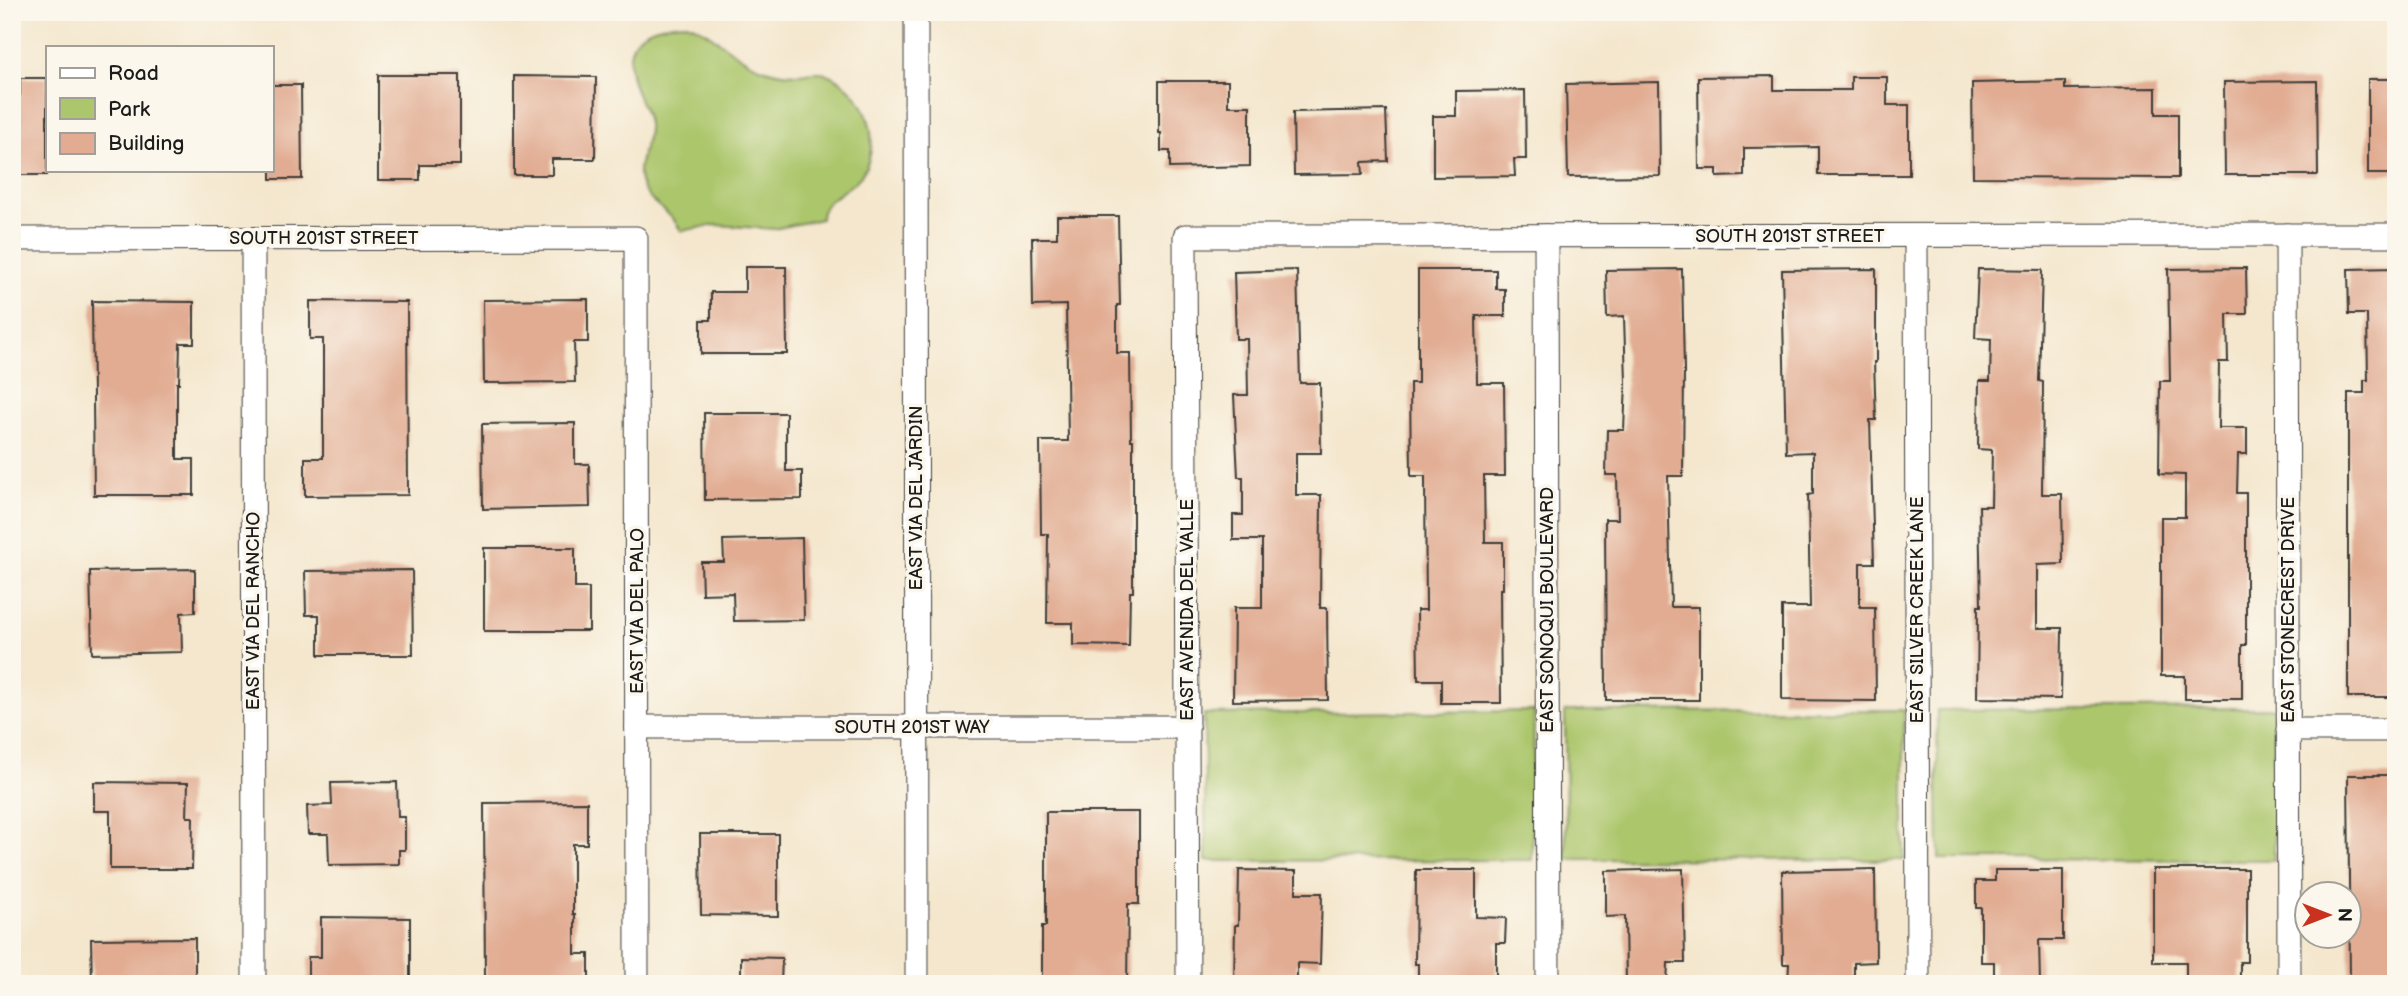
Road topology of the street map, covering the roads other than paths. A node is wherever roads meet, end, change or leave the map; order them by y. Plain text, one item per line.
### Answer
1 (916, 12) edge
2 (2287, 235) junction
3 (2396, 235) edge
4 (1185, 236) joint
5 (1546, 236) junction
6 (1916, 236) junction
7 (636, 238) joint
8 (12, 239) edge
9 (253, 239) junction
10 (637, 727) junction
11 (916, 727) junction
12 (1187, 727) junction
13 (2288, 730) junction
14 (2396, 730) edge
15 (254, 984) edge
16 (638, 984) edge
17 (916, 984) edge
18 (1188, 984) edge
19 (1548, 984) edge
20 (1918, 984) edge
21 (2289, 984) edge

1 - 11 street, EAST VIA DEL JARDIN
2 - 3 street, SOUTH 201ST STREET
2 - 6 street, SOUTH 201ST STREET
2 - 13 street, EAST STONECREST DRIVE
4 - 5 street, SOUTH 201ST STREET
4 - 12 street, EAST AVENIDA DEL VALLE
5 - 6 street, SOUTH 201ST STREET
5 - 19 street, EAST SONOQUI BOULEVARD
6 - 20 street, EAST SILVER CREEK LANE
7 - 9 street, SOUTH 201ST STREET
7 - 10 street, EAST VIA DEL PALO
8 - 9 street, SOUTH 201ST STREET
9 - 15 street, EAST VIA DEL RANCHO
10 - 11 street, SOUTH 201ST WAY
10 - 16 street, EAST VIA DEL PALO
11 - 12 street, SOUTH 201ST WAY
11 - 17 street, EAST VIA DEL JARDIN
12 - 18 street, EAST AVENIDA DEL VALLE
13 - 14 street
13 - 21 street, EAST STONECREST DRIVE

